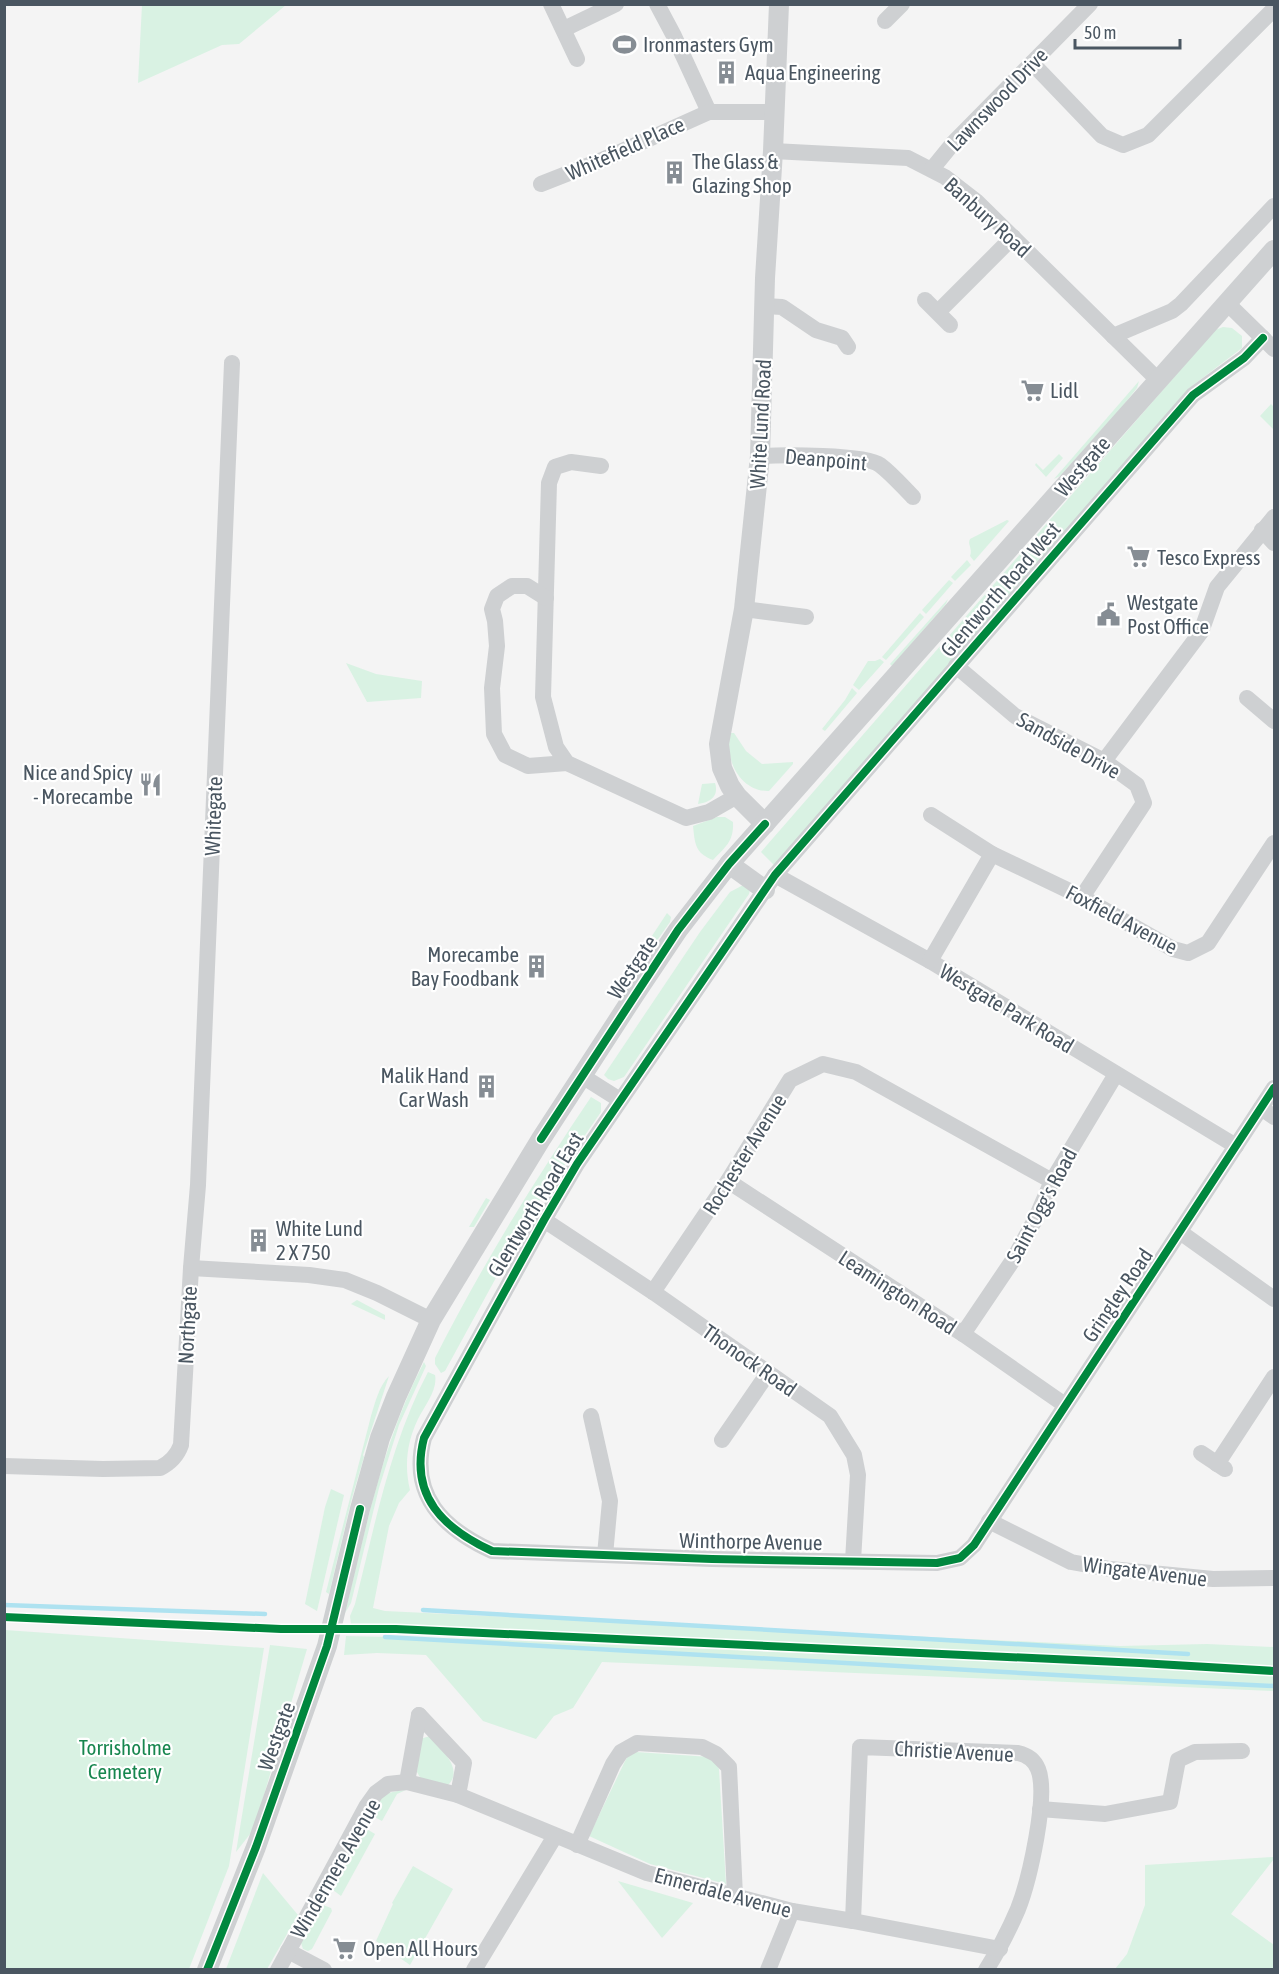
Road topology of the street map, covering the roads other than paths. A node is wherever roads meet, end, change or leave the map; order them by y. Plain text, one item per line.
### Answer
1 (551, 4) edge
2 (616, 4) edge
3 (657, 4) edge
4 (779, 4) edge
5 (902, 4) edge
6 (1089, 5) edge
7 (1272, 15) edge
8 (885, 21) dead end
9 (564, 30) junction
10 (577, 58) dead end
11 (1032, 63) junction
12 (709, 112) junction
13 (774, 112) junction
14 (773, 151) junction
15 (932, 169) junction
16 (541, 184) dead end
17 (1275, 206) edge
18 (1013, 237) junction
19 (1275, 250) edge
20 (925, 300) dead end
21 (1227, 303) junction
22 (765, 306) junction
23 (938, 312) junction
24 (950, 325) dead end
25 (1113, 336) junction
26 (847, 339) dead end
27 (1269, 344) edge
28 (232, 363) dead end
29 (1158, 380) junction
30 (760, 456) junction
31 (601, 466) dead end
32 (913, 497) dead end
33 (1275, 517) edge
34 (1262, 530) junction
35 (1275, 543) edge
36 (546, 598) junction
37 (744, 609) junction
38 (806, 617) dead end
39 (956, 666) junction
40 (1247, 698) dead end
41 (1275, 721) edge
42 (1104, 761) junction
43 (567, 763) junction
44 (737, 796) junction
45 (931, 815) dead end
46 (765, 824) junction
47 (1275, 843) edge
48 (992, 854) junction
49 (729, 864) junction
50 (770, 882) junction
51 (1082, 897) junction
52 (930, 961) junction
53 (1116, 1074) junction
54 (582, 1076) junction
55 (1275, 1088) edge
56 (620, 1100) junction
57 (1268, 1113) edge
58 (1236, 1146) junction
59 (728, 1181) junction
60 (1052, 1181) junction
61 (544, 1220) junction
62 (1180, 1232) junction
63 (191, 1268) junction
64 (653, 1292) junction
65 (1275, 1299) edge
66 (431, 1320) junction
67 (963, 1334) junction
68 (768, 1373) junction
69 (1275, 1377) edge
70 (1065, 1405) junction
71 (591, 1416) dead end
72 (722, 1440) dead end
73 (1201, 1453) dead end
74 (4, 1466) edge
75 (989, 1521) junction
76 (492, 1551) joint
77 (605, 1555) junction
78 (853, 1561) junction
79 (1275, 1578) edge
80 (1242, 1751) dead end
81 (407, 1782) junction
82 (458, 1795) junction
83 (1040, 1809) junction
84 (555, 1836) junction
85 (577, 1845) junction
86 (735, 1896) junction
87 (792, 1911) junction
88 (853, 1921) junction
89 (1000, 1949) junction
90 (288, 1951) junction
91 (207, 1970) edge
92 (278, 1970) edge
93 (324, 1970) edge
94 (474, 1970) edge
95 (768, 1970) edge
96 (986, 1970) edge

1 - 9 street
2 - 9 street
3 - 12 street, Whitefield Place
4 - 13 street, White Lund Road
5 - 8 street
6 - 11 street, Lawnswood Drive
7 - 11 street
9 - 10 street
11 - 15 street, Lawnswood Drive
12 - 13 street, Whitefield Place
12 - 16 street, Whitefield Place
13 - 14 street, White Lund Road
14 - 15 street, Banbury Road
14 - 22 street, White Lund Road
15 - 18 street, Banbury Road
17 - 25 street
18 - 23 street
18 - 25 street, Banbury Road
19 - 21 street, Westgate
20 - 23 street
21 - 27 street
21 - 29 street, Westgate
22 - 26 street
22 - 30 street, White Lund Road
23 - 24 street
25 - 29 street, Banbury Road
27 - 39 street, Glentworth Road West
28 - 63 street, Whitegate
29 - 46 street, Westgate
30 - 32 street, Deanpoint
30 - 37 street, White Lund Road
31 - 36 street
33 - 34 street
34 - 35 street
34 - 42 street
36 - 43 street
36 - 43 street
37 - 38 street
37 - 44 street, White Lund Road
39 - 42 street, Sandside Drive
39 - 50 street, Glentworth Road West
40 - 41 street
42 - 51 street, Sandside Drive
43 - 44 street
44 - 46 street, White Lund Road
45 - 48 street, Foxfield Avenue
46 - 49 street, Westgate
47 - 51 street, Foxfield Avenue
48 - 51 street, Foxfield Avenue
48 - 52 street
49 - 50 street, Westgate Park Road
49 - 54 street, Westgate
50 - 52 street, Westgate Park Road
50 - 56 street, Glentworth Road East
52 - 53 street, Westgate Park Road
53 - 58 street, Westgate Park Road
53 - 60 street, Saint Ogg's Road
54 - 56 street
54 - 66 street, Westgate
55 - 57 street, Gringley Road
56 - 61 street, Glentworth Road East
57 - 58 street, Gringley Road
58 - 62 street, Gringley Road
59 - 60 street, Rochester Avenue
59 - 64 street, Rochester Avenue
59 - 67 street, Leamington Road
60 - 67 street, Saint Ogg's Road
61 - 64 street, Thonock Road
61 - 76 street, Glentworth Road East
62 - 65 street
62 - 70 street, Gringley Road
63 - 66 street, Northgate
63 - 74 street, Northgate
64 - 68 street, Thonock Road
66 - 91 street, Westgate
67 - 70 street, Leamington Road
68 - 72 street
68 - 78 street, Thonock Road
69 - 73 street
70 - 75 street, Gringley Road
71 - 77 street
75 - 78 street, Winthorpe Avenue
75 - 79 street, Wingate Avenue
76 - 77 street, Winthorpe Avenue
77 - 78 street, Winthorpe Avenue
80 - 83 street
81 - 82 street, Ennerdale Avenue
81 - 82 street
81 - 90 street, Windermere Avenue
82 - 84 street, Ennerdale Avenue
83 - 88 street, Christie Avenue
83 - 89 street, Christie Avenue
84 - 85 street, Ennerdale Avenue
84 - 94 street
85 - 86 street, Ennerdale Avenue
85 - 86 street
86 - 87 street, Ennerdale Avenue
87 - 88 street, Ennerdale Avenue
87 - 95 street
88 - 89 street, Ennerdale Avenue
89 - 96 street, Christie Avenue
90 - 92 street, Windermere Avenue
90 - 93 street

